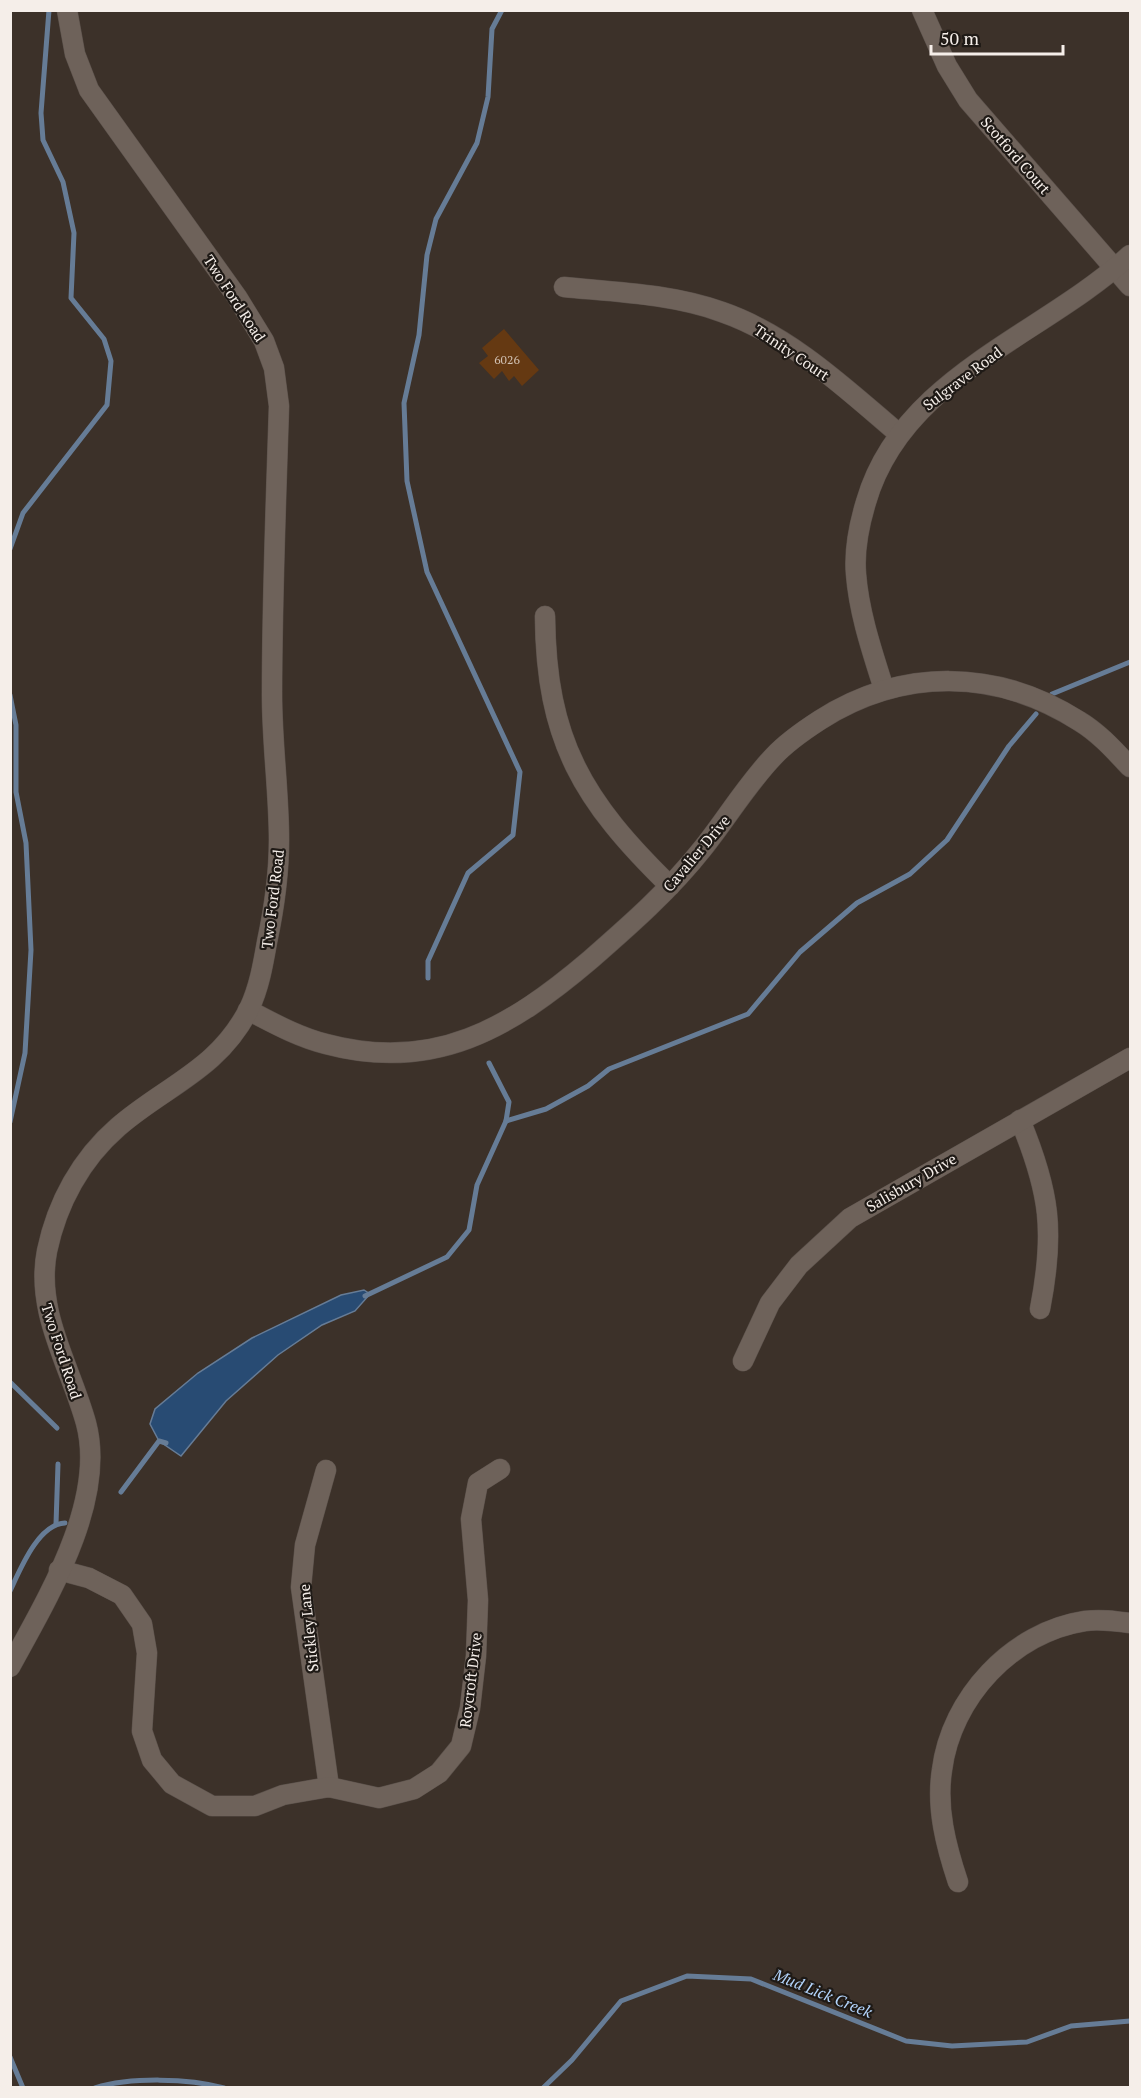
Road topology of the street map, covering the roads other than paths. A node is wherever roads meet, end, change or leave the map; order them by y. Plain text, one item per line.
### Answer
1 (67, 10) edge
2 (922, 10) edge
3 (1131, 255) edge
4 (1115, 269) junction
5 (1131, 286) edge
6 (564, 287) dead end
7 (899, 434) junction
8 (545, 616) dead end
9 (884, 689) junction
10 (1131, 766) edge
11 (670, 886) junction
12 (248, 1010) junction
13 (1131, 1058) edge
14 (1020, 1120) junction
15 (1041, 1309) dead end
16 (743, 1360) dead end
17 (500, 1469) dead end
18 (326, 1470) dead end
19 (59, 1570) junction
20 (1131, 1623) edge
21 (10, 1667) edge
22 (328, 1787) junction
23 (958, 1882) dead end

1 - 12 street, Two Ford Road
2 - 4 street, Scotford Court
3 - 4 street, Sulgrave Road
4 - 5 street, Scotford Court
4 - 7 street, Sulgrave Road
6 - 7 street, Trinity Court
7 - 9 street, Sulgrave Road
8 - 11 street
9 - 10 street, Cavalier Drive
9 - 11 street, Cavalier Drive
11 - 12 street, Cavalier Drive
12 - 19 street, Two Ford Road
13 - 14 street, Salisbury Drive
14 - 15 street
14 - 16 street, Salisbury Drive
17 - 22 street, Roycroft Drive
18 - 22 street, Stickley Lane
19 - 21 street, Two Ford Road
19 - 22 street, Roycroft Drive
20 - 23 street

